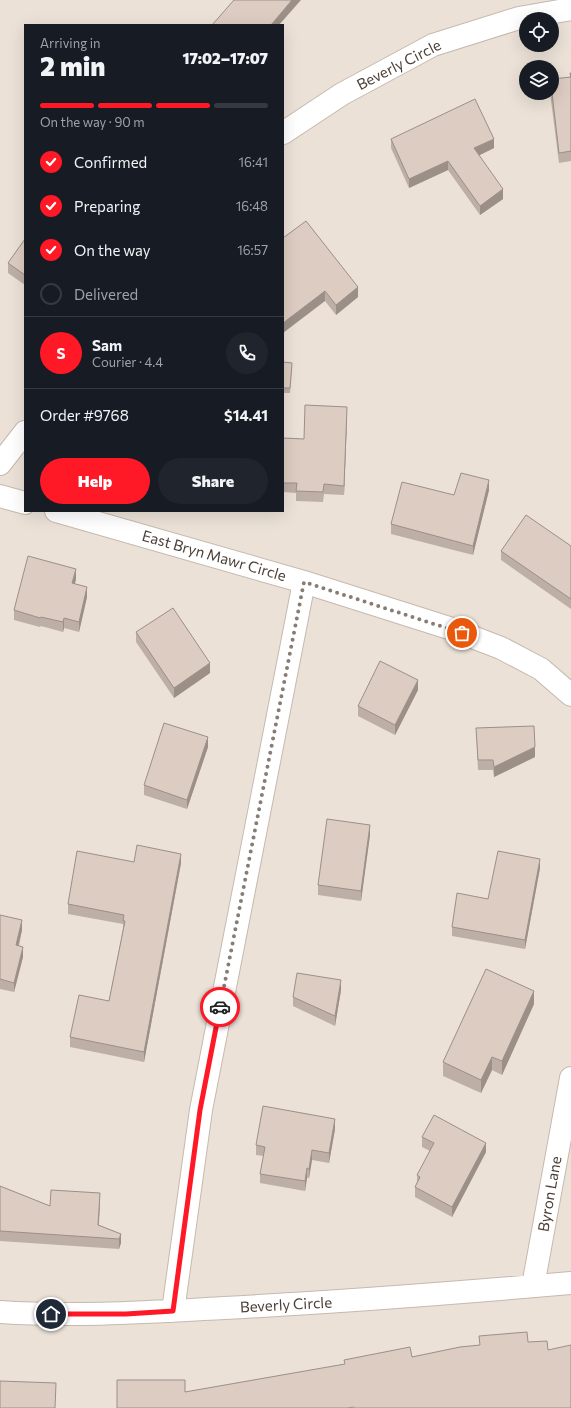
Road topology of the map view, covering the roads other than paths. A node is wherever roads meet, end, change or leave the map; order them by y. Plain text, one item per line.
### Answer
1 (571, 9) edge
2 (284, 132) edge
3 (24, 433) edge
4 (0, 464) edge
5 (0, 496) edge
6 (24, 503) edge
7 (59, 512) edge
8 (304, 582) junction
9 (571, 695) edge
10 (571, 1078) edge
11 (571, 1283) edge
12 (534, 1286) junction
13 (173, 1311) junction
14 (0, 1312) edge

1 - 2 street, Beverly Circle
3 - 4 street
5 - 6 street
7 - 8 street, East Bryn Mawr Circle
8 - 9 street
8 - 13 street, East Bryn Mawr Circle
10 - 12 street, Byron Lane
11 - 12 street, Beverly Circle
12 - 13 street, Beverly Circle
13 - 14 street, Beverly Circle

